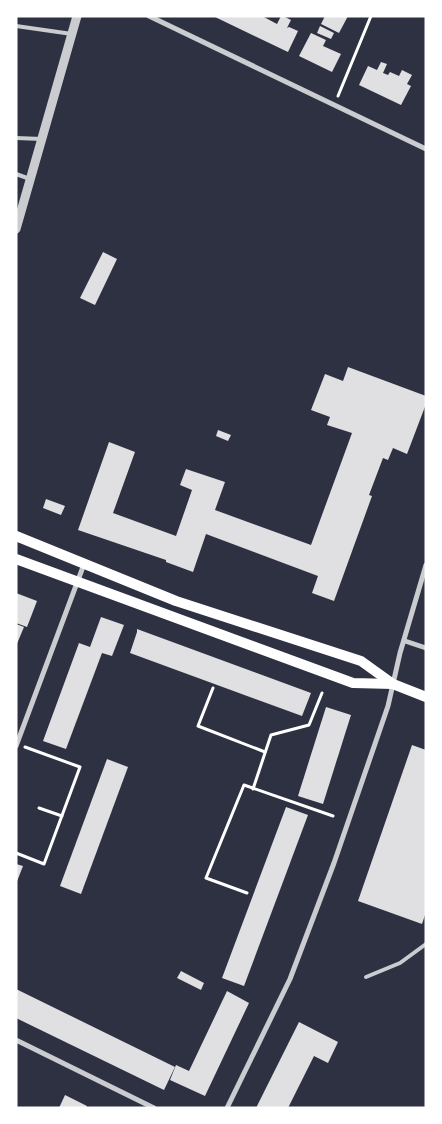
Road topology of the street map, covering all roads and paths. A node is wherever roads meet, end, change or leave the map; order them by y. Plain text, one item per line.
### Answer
1 (77, 16) edge
2 (150, 16) edge
3 (371, 16) edge
4 (16, 26) edge
5 (72, 34) junction
6 (338, 97) dead end
7 (16, 138) edge
8 (42, 139) junction
9 (426, 149) edge
10 (16, 174) edge
11 (30, 179) junction
12 (16, 229) edge
13 (16, 536) edge
14 (16, 559) edge
15 (84, 564) junction
16 (426, 565) edge
17 (76, 581) junction
18 (405, 641) junction
19 (426, 648) edge
20 (393, 684) junction
21 (213, 688) dead end
22 (322, 693) dead end
23 (426, 697) edge
24 (16, 746) edge
25 (24, 746) dead end
26 (265, 752) junction
27 (254, 789) junction
28 (39, 808) dead end
29 (62, 816) junction
30 (333, 816) dead end
31 (16, 853) edge
32 (247, 894) dead end
33 (426, 944) edge
34 (366, 978) dead end
35 (16, 1040) edge
36 (154, 1108) edge
37 (227, 1108) edge

1 - 5 street
2 - 9 street
3 - 6 path
4 - 5 lane
5 - 8 street
7 - 8 lane
8 - 11 street
10 - 11 lane
11 - 12 street
13 - 15 main road
14 - 17 main road
15 - 17 street
15 - 20 main road
16 - 18 street
17 - 20 main road
17 - 24 street
18 - 19 street
18 - 20 street
20 - 23 main road
20 - 37 street
21 - 26 path
22 - 26 path
25 - 29 path
26 - 27 path
27 - 30 path
27 - 32 path
28 - 29 path
29 - 31 path
33 - 34 lane
35 - 36 street

